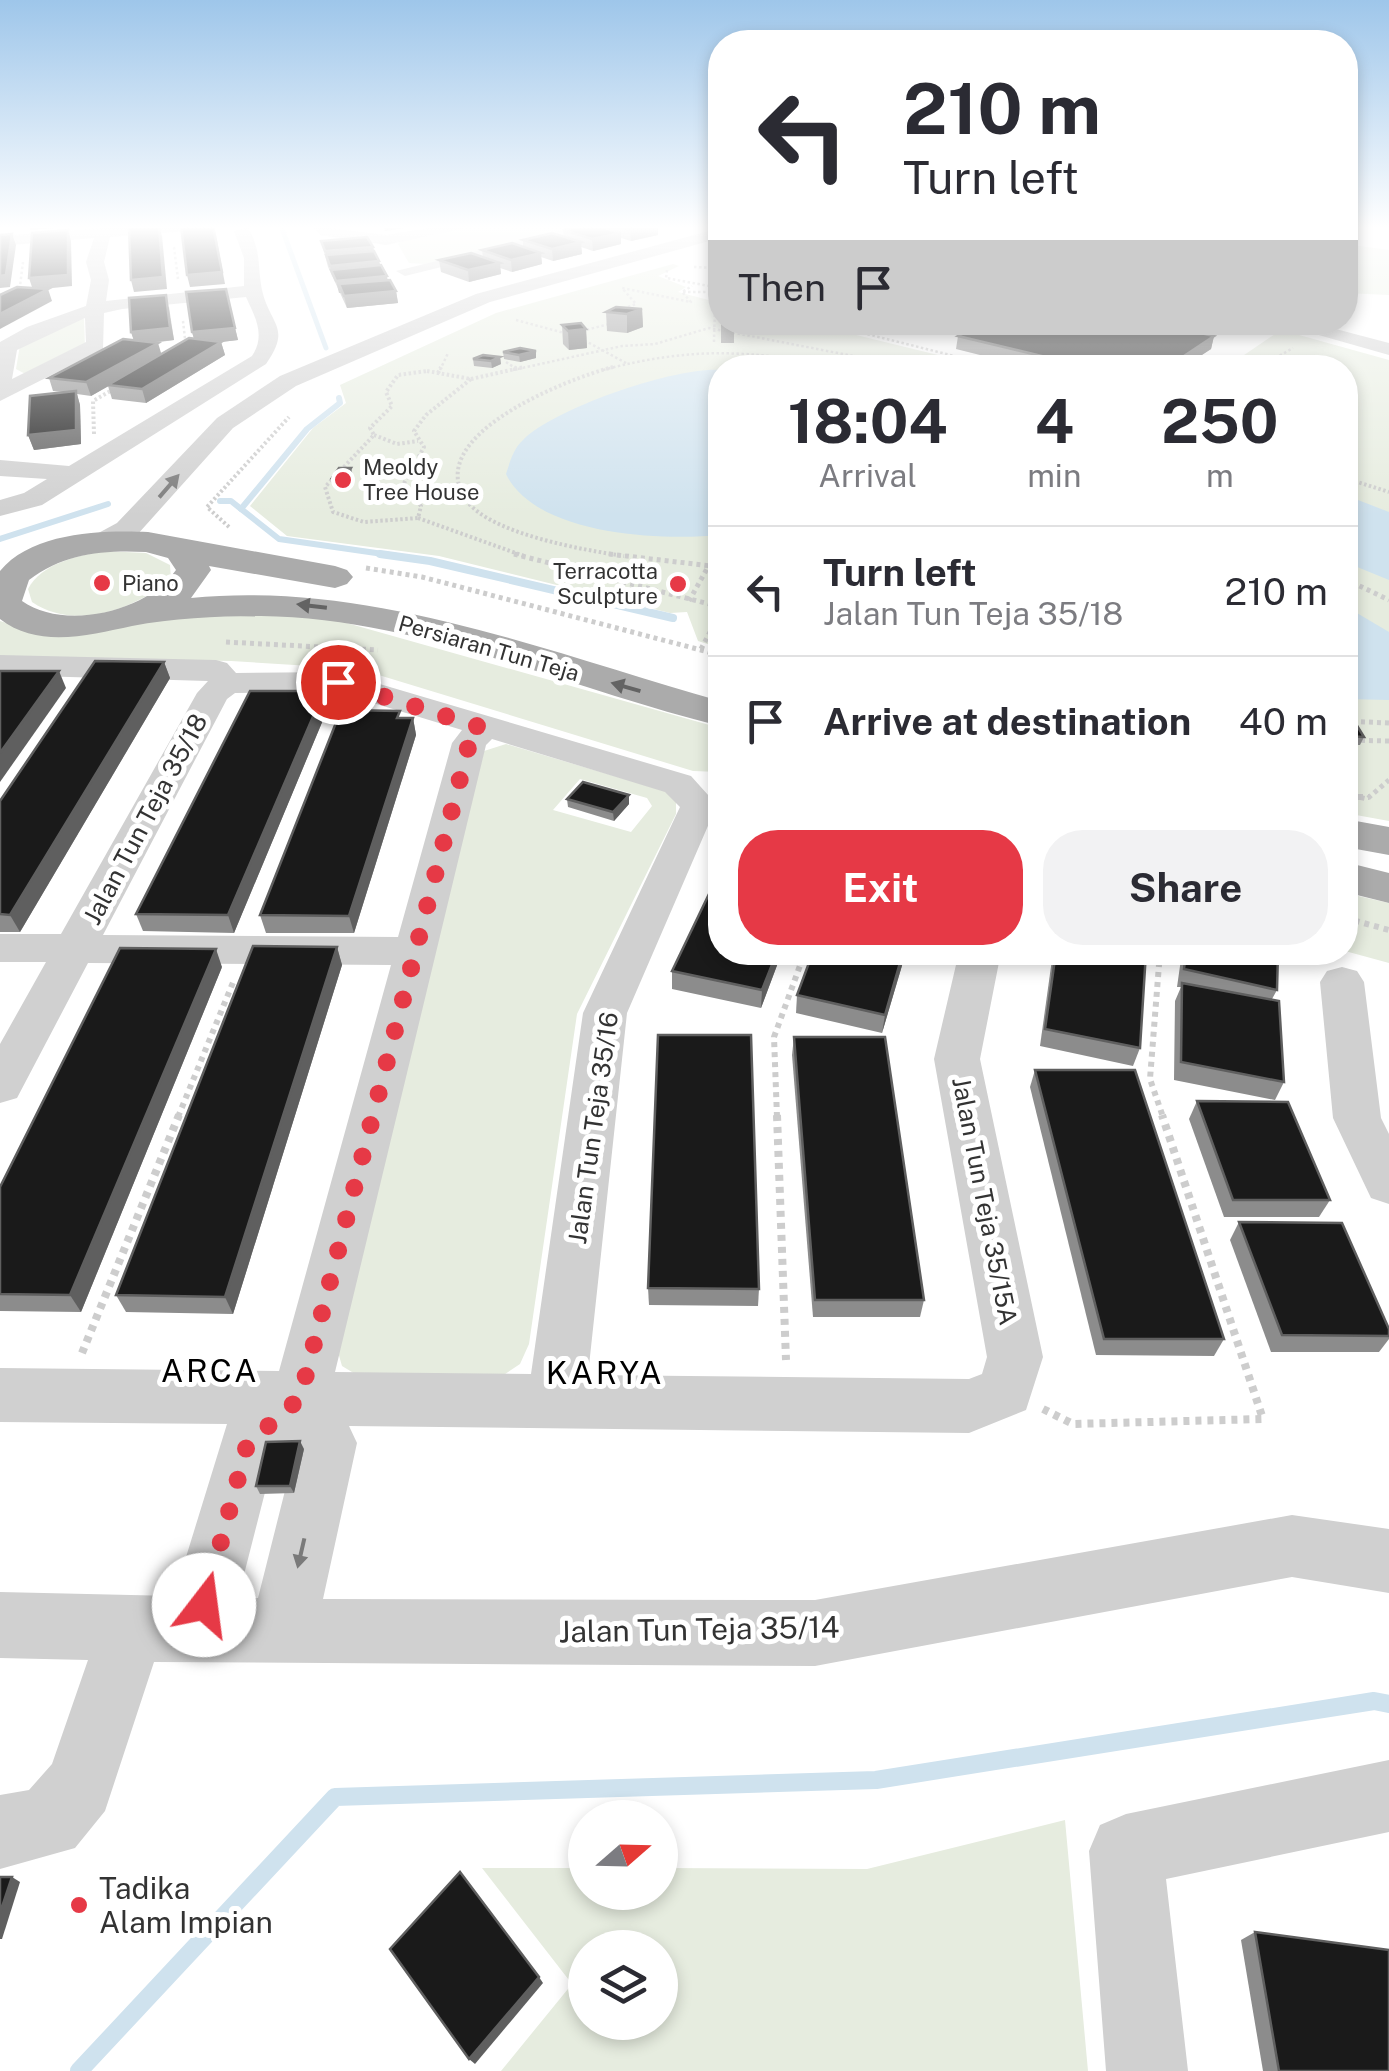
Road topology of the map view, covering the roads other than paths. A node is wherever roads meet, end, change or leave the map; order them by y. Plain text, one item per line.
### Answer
1 (48, 323) edge
2 (95, 323) edge
3 (267, 323) edge
4 (424, 323) edge
5 (449, 323) edge
6 (1334, 335) edge
7 (1389, 349) edge
8 (1, 387) edge
9 (242, 438) dead end
10 (0, 468) edge
11 (74, 474) junction
12 (0, 508) edge
13 (172, 543) junction
14 (92, 544) junction
15 (43, 558) junction
16 (0, 566) edge
17 (7, 613) edge
18 (497, 614) dead end
19 (136, 615) junction
20 (0, 665) edge
21 (227, 683) junction
22 (708, 711) edge
23 (483, 728) junction
24 (705, 790) edge
25 (1358, 835) edge
26 (1389, 840) edge
27 (1358, 880) edge
28 (1389, 888) edge
29 (0, 948) edge
30 (74, 949) junction
31 (414, 951) junction
32 (977, 965) edge
33 (1342, 982) dead end
34 (0, 1086) edge
35 (1389, 1184) edge
36 (0, 1395) edge
37 (300, 1398) junction
38 (556, 1402) junction
39 (1389, 1561) edge
40 (0, 1625) edge
41 (164, 1630) junction
42 (282, 1632) junction
43 (1389, 1796) edge
44 (0, 1832) edge
45 (1148, 2071) edge

1 - 8 street
2 - 8 street
3 - 11 street
14 -> 4 street
5 - 9 street
6 - 7 street
10 - 11 street
11 - 12 street
13 - 14 main road, Persiaran Tun Teja
13 - 18 main road, Persiaran Tun Teja
13 - 19 main road
14 - 15 main road, Persiaran Tun Teja
15 - 16 main road
15 - 17 main road
17 - 19 main road, Persiaran Tun Teja
22 -> 19 main road, Persiaran Tun Teja
20 - 21 street
21 - 23 street
21 - 30 street, Jalan Tun Teja 35/18
23 - 24 street, Jalan Tun Teja 35/16
23 - 31 street
24 - 38 street, Jalan Tun Teja 35/16
25 - 26 main road
27 - 28 main road
29 - 30 street
30 - 31 street
30 - 34 street, Jalan Tun Teja 35/18
31 - 37 street
32 - 38 street, Jalan Tun Teja 35/15A
33 - 35 street
36 - 37 street
37 - 38 street
37 - 41 street
37 -> 42 street
39 - 42 street, Jalan Tun Teja 35/14
40 - 41 street, Jalan Tun Teja 35/14
41 - 42 street, Jalan Tun Teja 35/14
41 - 44 street
43 - 45 street

